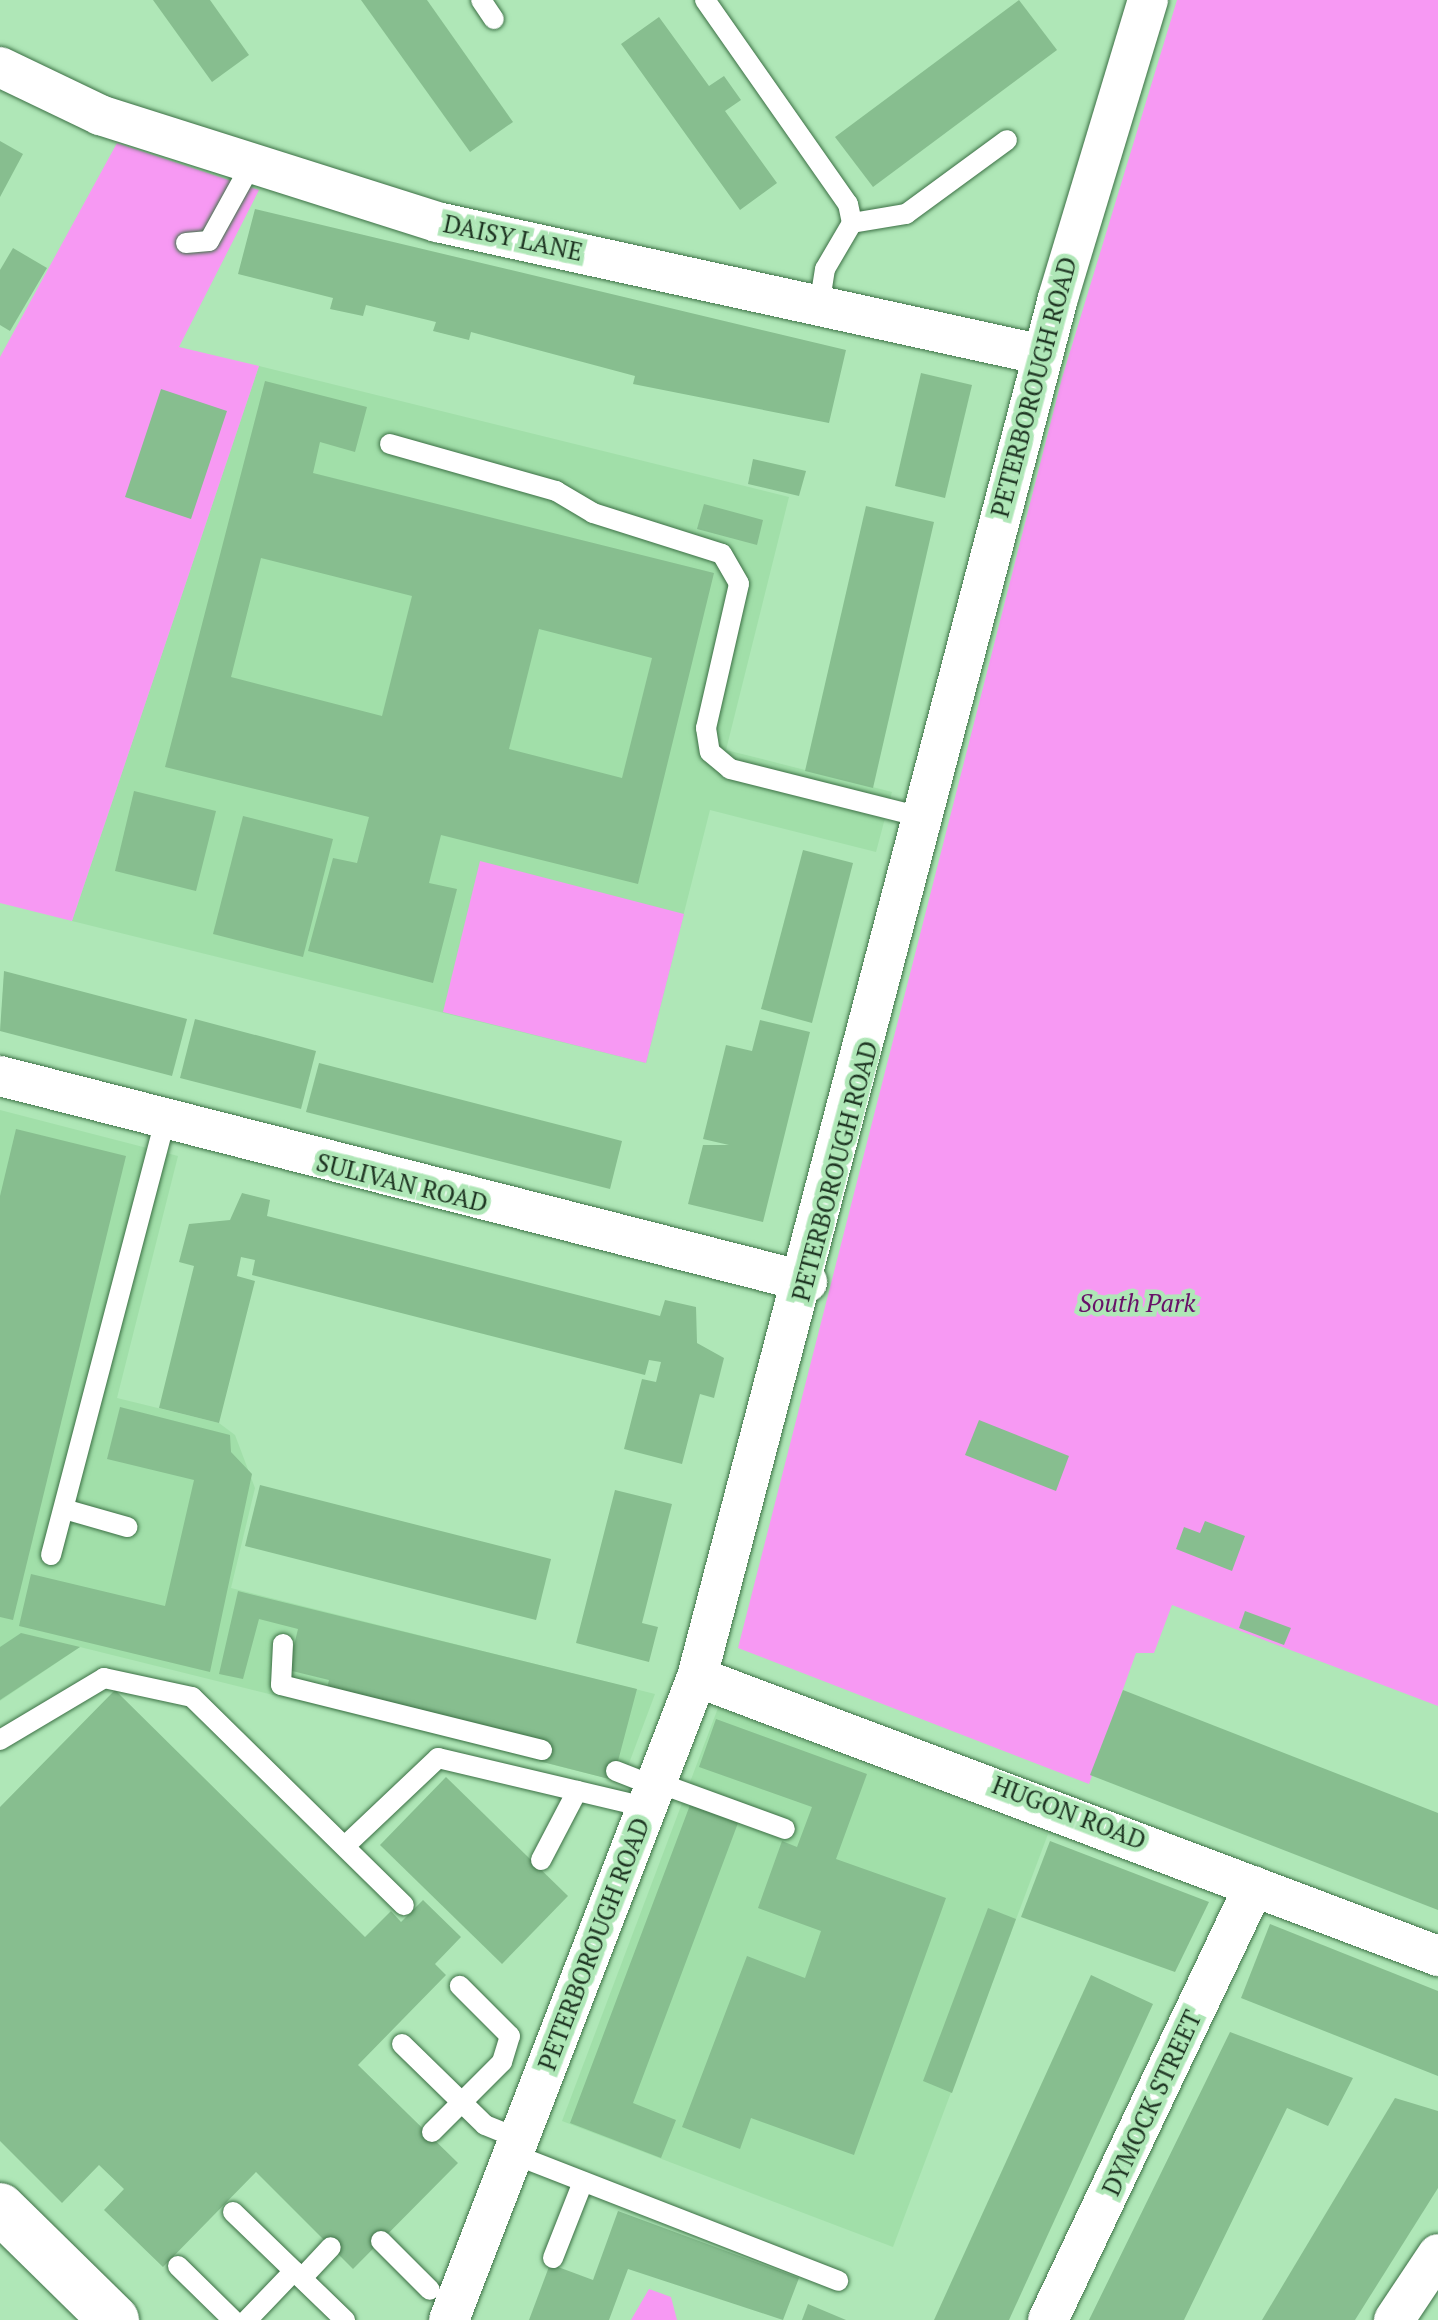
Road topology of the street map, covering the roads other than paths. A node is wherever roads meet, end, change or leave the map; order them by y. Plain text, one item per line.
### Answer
1 (481, 0) edge
2 (705, 0) edge
3 (1148, 0) edge
4 (494, 20) dead end
5 (0, 67) edge
6 (1007, 140) dead end
7 (252, 163) junction
8 (852, 224) junction
9 (186, 243) dead end
10 (819, 306) junction
11 (1043, 354) junction
12 (390, 444) dead end
13 (925, 818) junction
14 (0, 1076) edge
15 (164, 1123) junction
16 (807, 1282) junction
17 (64, 1509) junction
18 (126, 1527) dead end
19 (52, 1554) dead end
20 (283, 1644) dead end
21 (696, 1677) junction
22 (0, 1740) edge
23 (542, 1750) dead end
24 (616, 1770) dead end
25 (577, 1791) junction
26 (652, 1791) junction
27 (785, 1829) dead end
28 (345, 1846) junction
29 (540, 1860) dead end
30 (1254, 1886) junction
31 (404, 1905) dead end
32 (1438, 1956) edge
33 (460, 1986) dead end
34 (402, 2044) dead end
35 (462, 2102) junction
36 (432, 2132) dead end
37 (516, 2146) junction
38 (584, 2182) junction
39 (0, 2208) edge
40 (234, 2212) dead end
41 (381, 2240) dead end
42 (331, 2247) dead end
43 (1438, 2254) edge
44 (553, 2258) dead end
45 (178, 2266) dead end
46 (298, 2275) junction
47 (838, 2281) dead end
48 (439, 2305) edge
49 (114, 2320) edge
50 (233, 2320) edge
51 (247, 2320) edge
52 (345, 2320) edge
53 (1048, 2320) edge
54 (1394, 2320) edge

1 - 4 lane
2 - 8 lane
3 - 11 street, PETERBOROUGH ROAD
5 - 7 street, DAISY LANE
6 - 8 lane
7 - 9 lane
7 - 10 street, DAISY LANE
8 - 10 lane
10 - 11 street, DAISY LANE
11 - 13 street, PETERBOROUGH ROAD
12 - 13 lane
13 - 16 street, PETERBOROUGH ROAD
14 - 15 street, SULIVAN ROAD
15 - 16 street, SULIVAN ROAD
15 - 17 lane
16 - 21 street, PETERBOROUGH ROAD
17 - 18 lane
17 - 19 lane
20 - 23 lane
21 - 26 street, PETERBOROUGH ROAD
21 - 30 street, HUGON ROAD
22 - 28 lane
24 - 26 lane
25 - 26 lane
25 - 28 lane
25 - 29 lane
26 - 27 lane
26 - 37 street, PETERBOROUGH ROAD
28 - 31 lane
30 - 32 street, HUGON ROAD
30 - 53 street, DYMOCK STREET
33 - 35 lane
34 - 35 lane
35 - 36 lane
35 - 37 lane
37 - 38 lane
37 - 48 street, PETERBOROUGH ROAD
38 - 44 lane
38 - 47 lane
39 - 49 street
40 - 46 lane
41 - 48 lane
42 - 46 lane
43 - 54 street
45 - 50 lane
46 - 51 lane
46 - 52 lane

